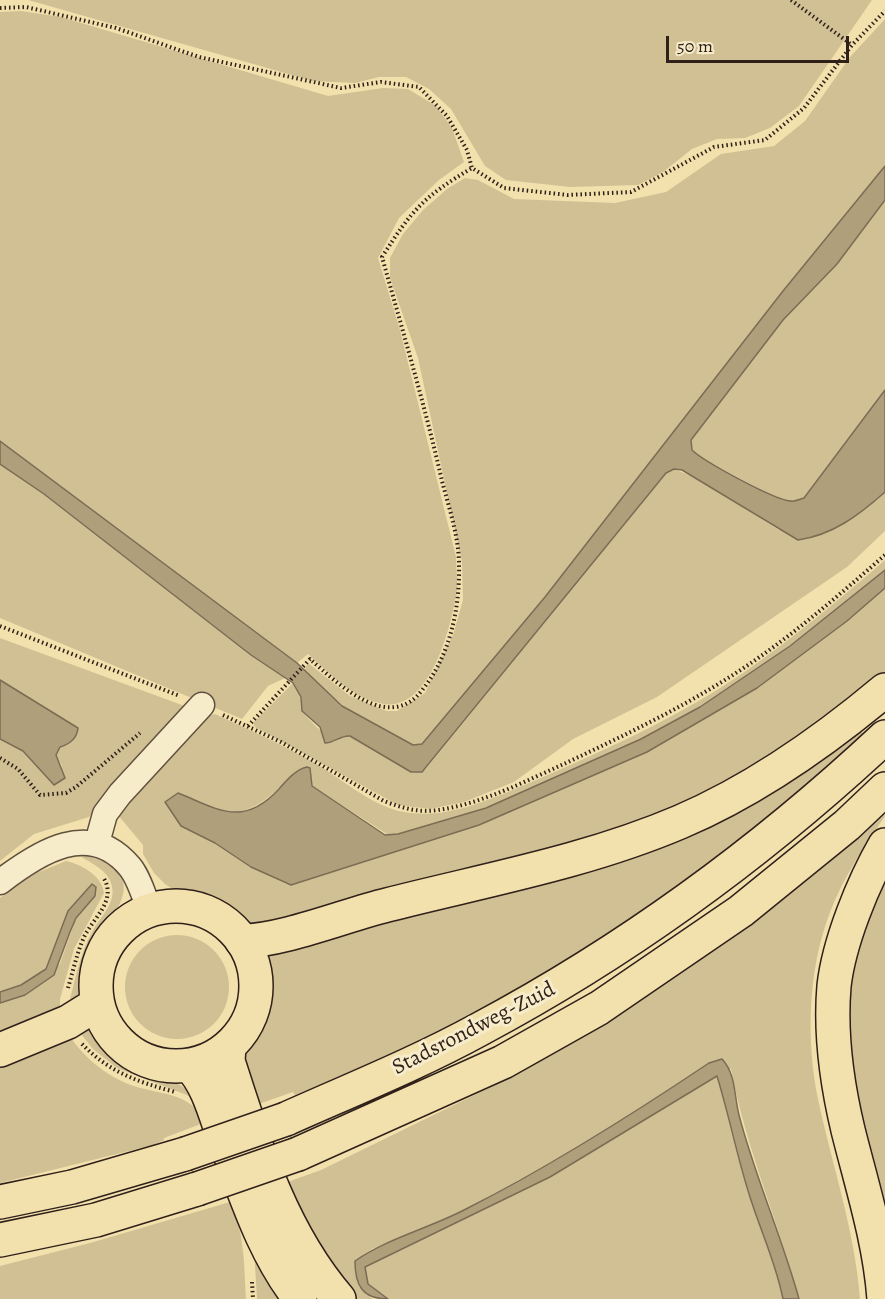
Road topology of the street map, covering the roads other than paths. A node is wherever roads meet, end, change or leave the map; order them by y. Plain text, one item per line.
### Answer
1 (885, 690) edge
2 (202, 705) dead end
3 (885, 737) edge
4 (885, 789) edge
5 (97, 843) junction
6 (885, 845) edge
7 (0, 882) edge
8 (149, 909) junction
9 (243, 941) junction
10 (97, 1004) junction
11 (229, 1046) junction
12 (0, 1050) edge
13 (185, 1080) junction
14 (0, 1202) edge
15 (0, 1240) edge
16 (300, 1299) edge
17 (339, 1299) edge
18 (884, 1299) edge

1 - 9 main road
2 - 5 street
3 - 14 main road, Stadsrondweg-Zuid, bridge
4 - 15 main road, Stadsrondweg-Zuid, bridge
5 - 7 street
5 - 8 street
6 - 18 main road
8 - 9 main road
8 - 10 main road
9 - 11 main road
10 - 12 main road
10 - 13 main road
11 - 13 main road
11 - 17 main road
13 - 16 main road

